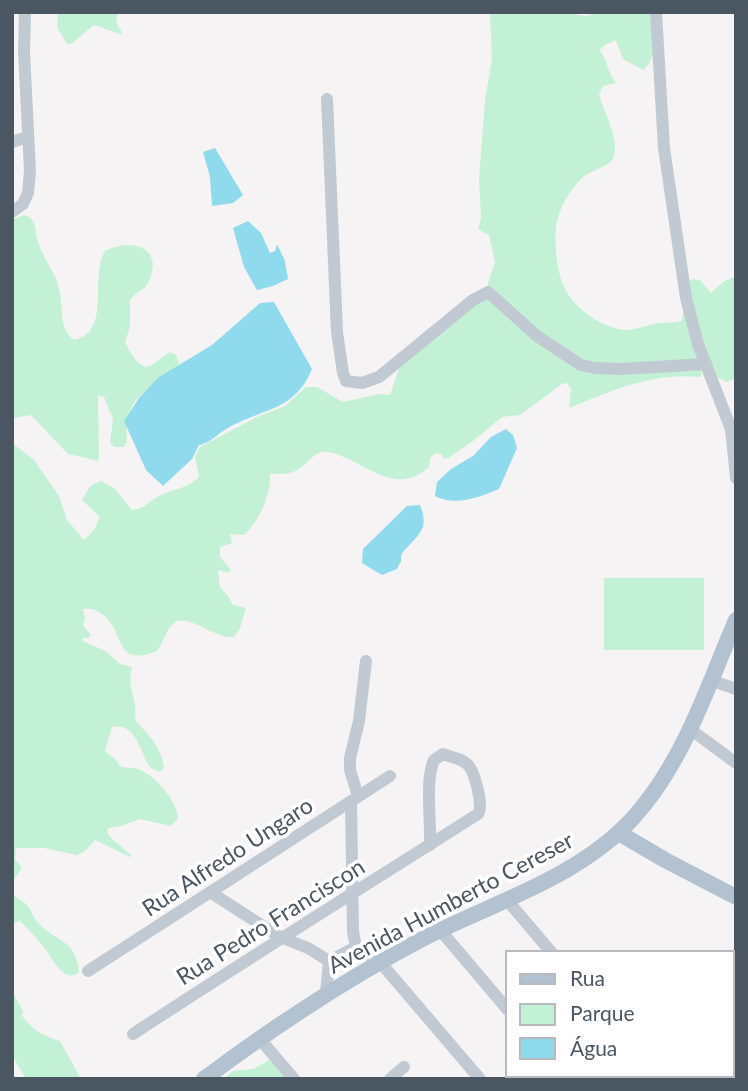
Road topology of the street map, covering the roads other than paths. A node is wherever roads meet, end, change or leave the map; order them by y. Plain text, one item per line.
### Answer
1 (25, 12) edge
2 (656, 12) edge
3 (327, 99) dead end
4 (28, 137) junction
5 (12, 142) edge
6 (12, 212) edge
7 (706, 364) junction
8 (736, 478) edge
9 (736, 620) edge
10 (366, 661) dead end
11 (710, 680) junction
12 (736, 690) edge
13 (690, 729) junction
14 (736, 763) edge
15 (390, 776) dead end
16 (355, 798) junction
17 (619, 833) junction
18 (430, 845) junction
19 (210, 892) junction
20 (352, 893) junction
21 (736, 897) edge
22 (506, 899) junction
23 (441, 930) junction
24 (280, 937) junction
25 (356, 947) junction
26 (550, 951) edge
27 (329, 961) junction
28 (380, 962) junction
29 (88, 971) dead end
30 (326, 993) junction
31 (506, 1008) edge
32 (133, 1034) dead end
33 (259, 1038) junction
34 (404, 1067) dead end
35 (204, 1079) edge
36 (294, 1079) edge
37 (390, 1079) edge
38 (480, 1079) edge

1 - 4 street
2 - 7 street
3 - 7 street
4 - 5 street
4 - 6 street
7 - 8 street
9 - 11 main road, Avenida Humberto Cereser
10 - 16 street
11 - 12 street
11 - 13 main road, Avenida Humberto Cereser
13 - 14 street
13 - 17 main road, Avenida Humberto Cereser
15 - 16 street, Rua Alfredo Ungaro
16 - 19 street, Rua Alfredo Ungaro
16 - 20 street
17 - 21 main road
17 - 22 main road, Avenida Humberto Cereser
18 - 18 street, Rua Pedro Franciscon
18 - 20 street, Rua Pedro Franciscon
19 - 24 street
19 - 29 street, Rua Alfredo Ungaro
20 - 24 street, Rua Pedro Franciscon
20 - 25 street
22 - 23 main road, Avenida Humberto Cereser
22 - 26 street
23 - 28 main road, Avenida Humberto Cereser
23 - 31 street
24 - 27 street
24 - 32 street, Rua Pedro Franciscon
25 - 27 street
25 - 28 street
27 - 30 street
28 - 30 main road, Avenida Humberto Cereser
28 - 38 street
30 - 33 main road, Avenida Humberto Cereser
33 - 35 main road, Avenida Humberto Cereser
33 - 36 street
34 - 37 street

